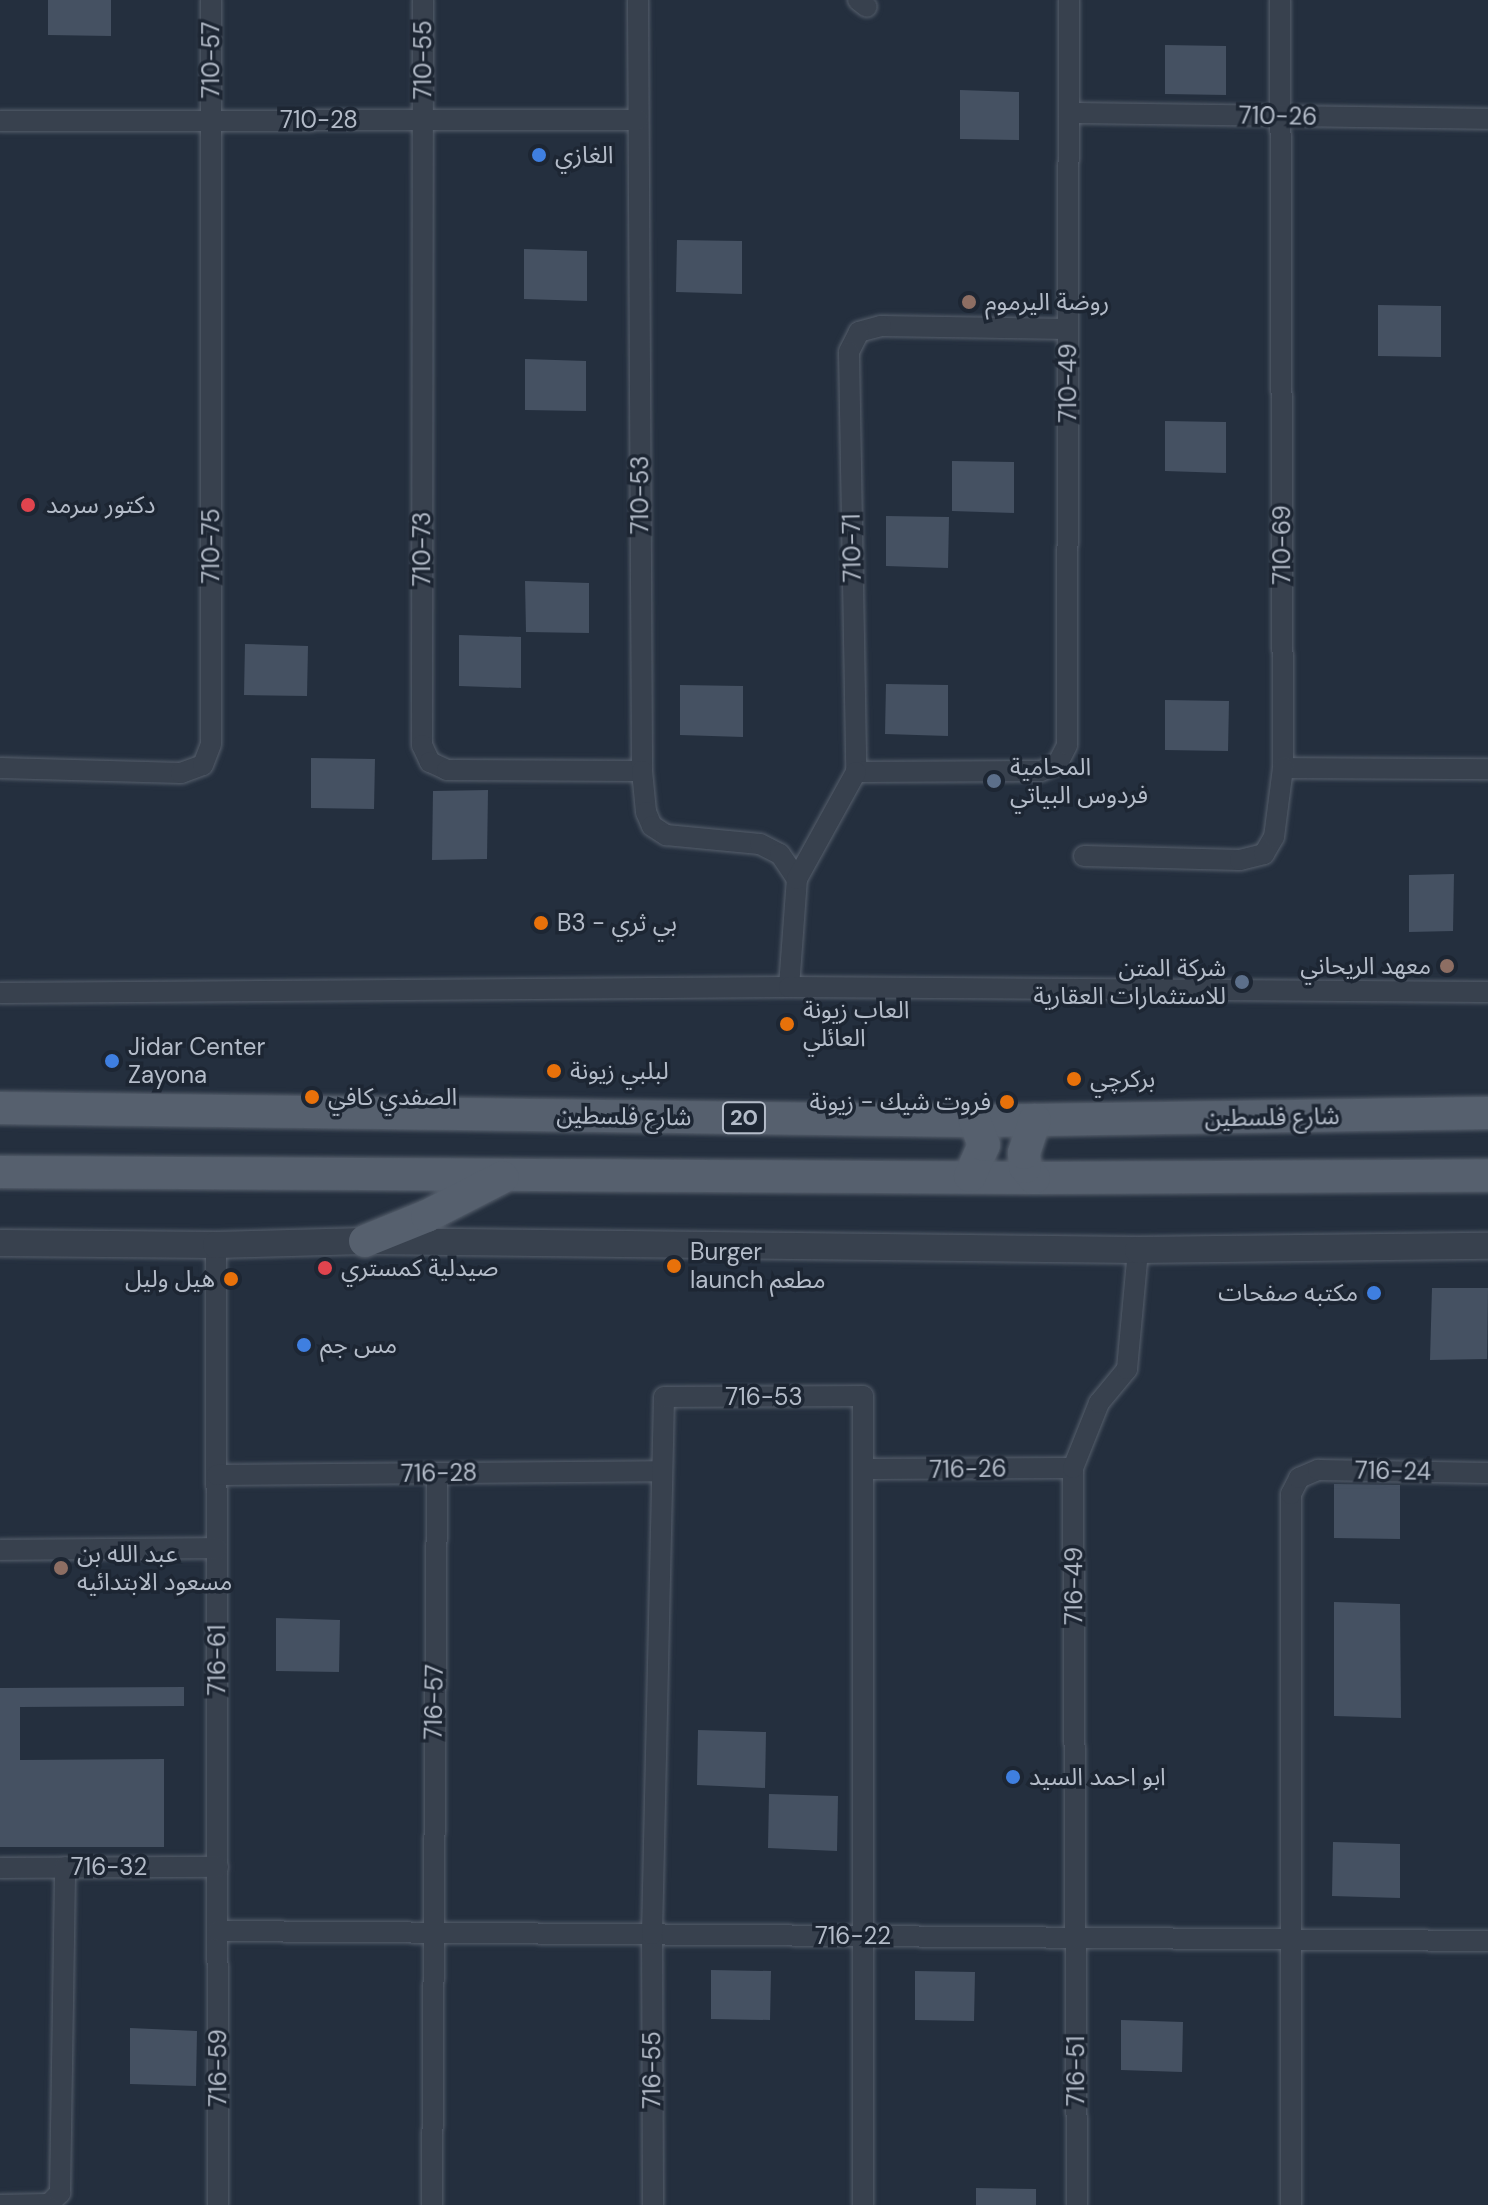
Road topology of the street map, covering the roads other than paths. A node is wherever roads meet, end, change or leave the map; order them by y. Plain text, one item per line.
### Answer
1 (211, 0) edge
2 (423, 0) edge
3 (638, 0) edge
4 (1069, 0) edge
5 (1280, 0) edge
6 (1069, 113) junction
7 (1280, 116) junction
8 (1488, 119) edge
9 (211, 120) junction
10 (423, 120) junction
11 (638, 120) junction
12 (0, 121) edge
13 (1068, 329) junction
14 (0, 768) edge
15 (1283, 768) junction
16 (1488, 769) edge
17 (642, 771) junction
18 (856, 772) junction
19 (1084, 856) dead end
20 (797, 879) junction
21 (789, 987) junction
22 (1488, 992) edge
23 (0, 993) edge
24 (0, 1108) edge
25 (1488, 1113) edge
26 (1035, 1120) junction
27 (975, 1121) junction
28 (0, 1172) edge
29 (508, 1175) junction
30 (970, 1176) junction
31 (1484, 1177) edge
32 (1034, 1178) junction
33 (365, 1241) junction
34 (0, 1243) edge
35 (216, 1245) junction
36 (1488, 1246) edge
37 (1138, 1250) junction
38 (1073, 1468) junction
39 (863, 1469) junction
40 (661, 1471) junction
41 (437, 1473) junction
42 (1488, 1473) edge
43 (217, 1475) junction
44 (217, 1548) junction
45 (0, 1550) edge
46 (65, 1867) junction
47 (218, 1867) junction
48 (0, 1868) edge
49 (218, 1931) junction
50 (432, 1932) junction
51 (652, 1934) junction
52 (863, 1936) junction
53 (1075, 1938) junction
54 (1294, 1939) junction
55 (1488, 1941) edge
56 (0, 2205) edge
57 (218, 2205) edge
58 (432, 2205) edge
59 (653, 2205) edge
60 (863, 2205) edge
61 (1077, 2205) edge
62 (1291, 2205) edge

1 - 9 street, 710-57
2 - 10 street, 710-55
3 - 11 street, 710-53
4 - 6 street, 710-49
5 - 7 street, 710-69
6 - 7 street, 710-26
6 - 13 street, 710-49
7 - 8 street, 710-26
7 - 15 street, 710-69
9 - 10 street, 710-28
9 - 12 street, 710-28
9 - 14 street, 710-75
10 - 11 street, 710-28
10 - 17 street, 710-73
11 - 17 street, 710-53
13 - 18 street, 710-49
13 - 18 street, 710-71
15 - 16 street
15 - 19 street, 710-69
17 - 20 street, 710-53
18 - 20 street
20 - 21 street
21 - 22 street
21 - 23 street
24 - 27 main road, شارع فلسطين / 20
25 - 26 main road, شارع فلسطين / 20
26 - 27 main road, شارع فلسطين / 20
26 - 32 main road
27 - 30 main road
28 - 29 main road
29 - 30 main road
29 - 33 main road
30 - 32 main road
31 - 32 main road
33 - 35 street
33 - 37 street
34 - 35 street
35 - 43 street, 716-61
36 - 37 street
37 - 38 street, 716-49
38 - 39 street, 716-26
38 - 53 street, 716-49
39 - 40 street, 716-53
39 - 52 street, 716-53
40 - 41 street, 716-28
40 - 51 street, 716-53
41 - 43 street, 716-28
41 - 50 street, 716-57
42 - 54 street, 716-24
43 - 44 street, 716-61
44 - 45 street
44 - 47 street, 716-61
46 - 47 street, 716-32
46 - 48 street, 716-32
46 - 56 street
47 - 49 street, 716-61
49 - 50 street, 716-22
49 - 57 street, 716-59
50 - 51 street, 716-22
50 - 58 street
51 - 52 street, 716-22
51 - 59 street, 716-55
52 - 53 street, 716-22
52 - 60 street
53 - 54 street, 716-22
53 - 61 street, 716-51
54 - 55 street, 716-22
54 - 62 street

